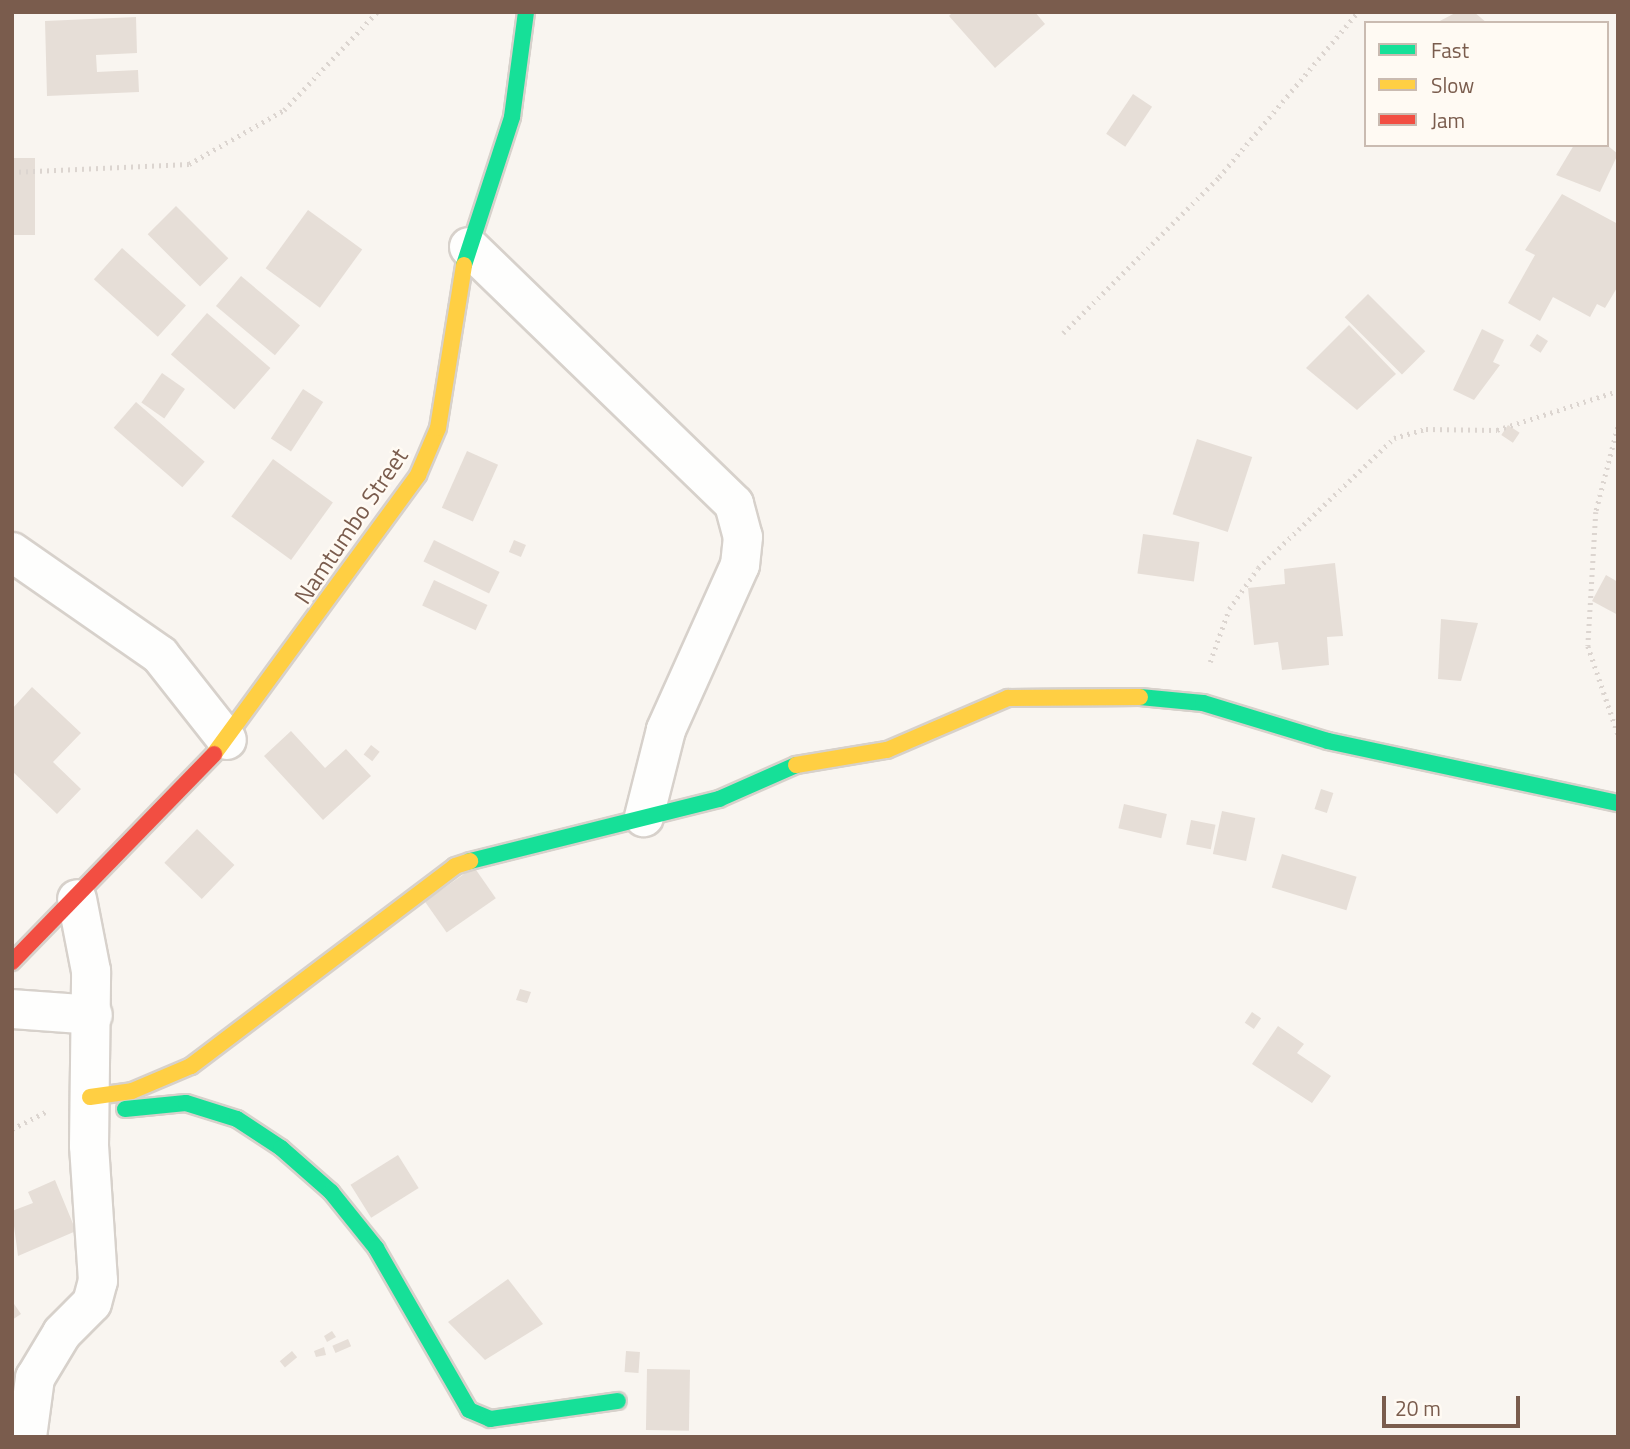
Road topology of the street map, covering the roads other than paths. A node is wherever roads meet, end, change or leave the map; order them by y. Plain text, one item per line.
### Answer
1 (526, 12) edge
2 (469, 247) junction
3 (12, 552) edge
4 (227, 740) junction
5 (1618, 803) edge
6 (644, 817) junction
7 (77, 899) junction
8 (12, 962) edge
9 (12, 1009) edge
10 (93, 1015) junction
11 (91, 1104) junction
12 (618, 1401) dead end
13 (27, 1437) edge

1 - 2 street, Namtumbo Street
2 - 4 street, Namtumbo Street
2 - 6 street
3 - 4 street
4 - 7 street, Namtumbo Street
5 - 6 street
6 - 11 street
7 - 8 street, Namtumbo Street
7 - 10 street
9 - 10 street
10 - 11 street
11 - 12 street
11 - 13 street

